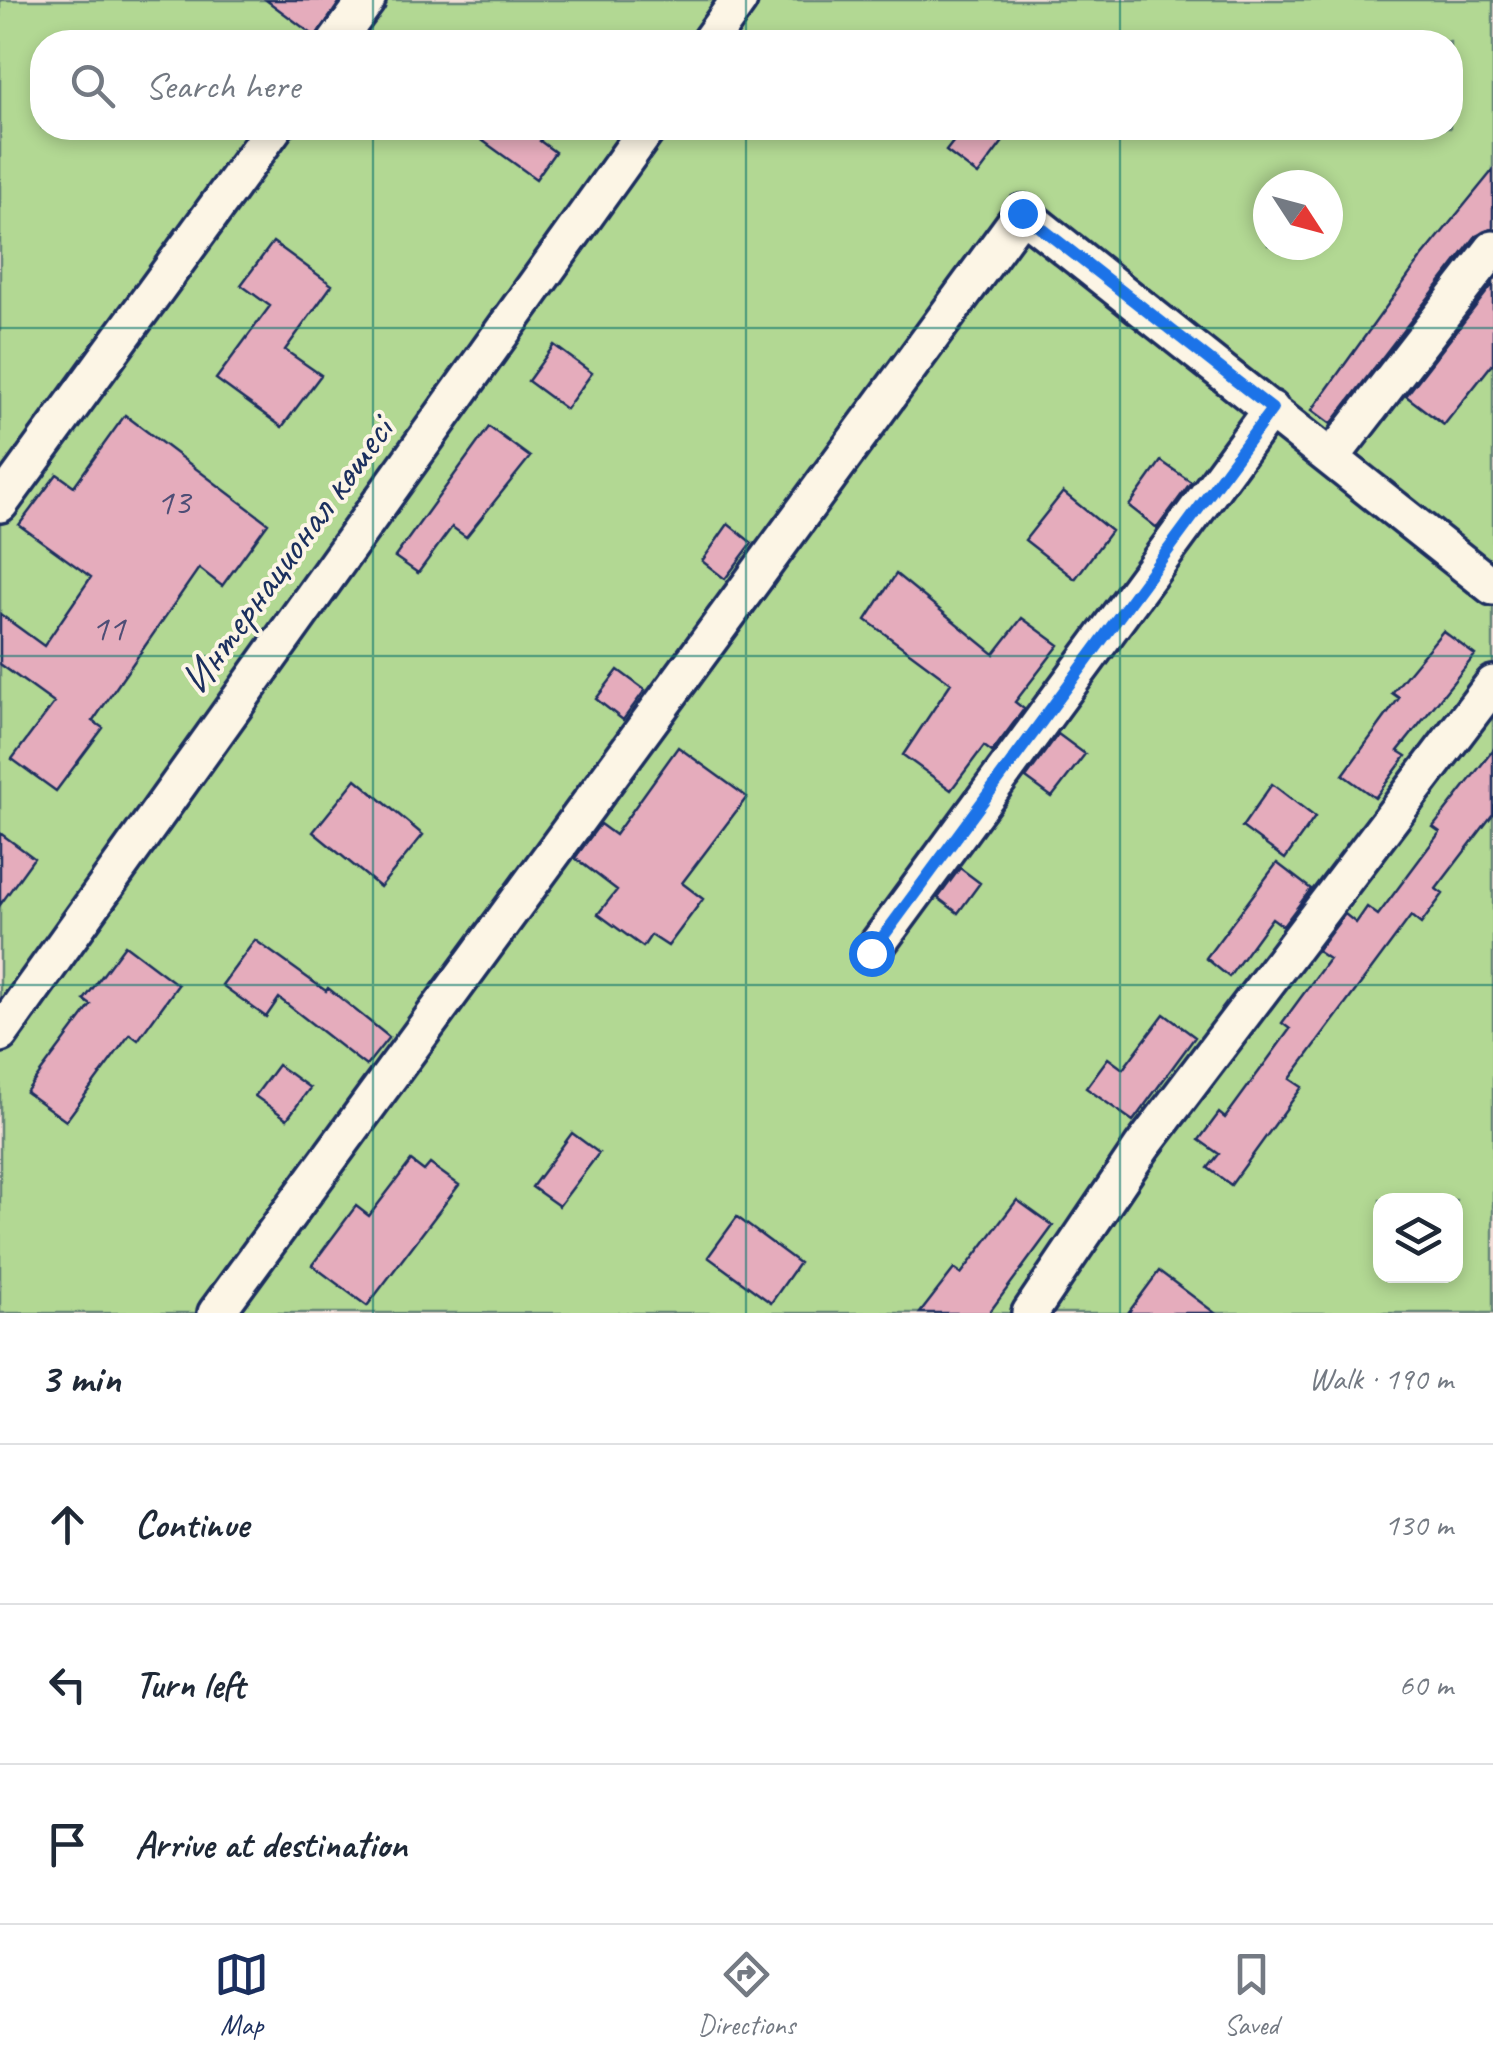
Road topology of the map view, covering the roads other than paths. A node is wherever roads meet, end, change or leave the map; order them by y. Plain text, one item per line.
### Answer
1 (367, 0) edge
2 (739, 0) edge
3 (345, 30) edge
4 (718, 30) edge
5 (265, 140) edge
6 (639, 140) edge
7 (1493, 249) edge
8 (1272, 409) junction
9 (1331, 458) junction
10 (0, 504) edge
11 (1493, 587) edge
12 (1493, 684) edge
13 (871, 953) dead end
14 (0, 1034) edge
15 (216, 1313) edge
16 (1030, 1313) edge

1 - 3 street
2 - 4 street
5 - 10 street
6 - 14 street, Интернационал көшесі
7 - 9 street
8 - 9 street
8 - 13 street
8 - 15 street
9 - 11 street
12 - 16 street

